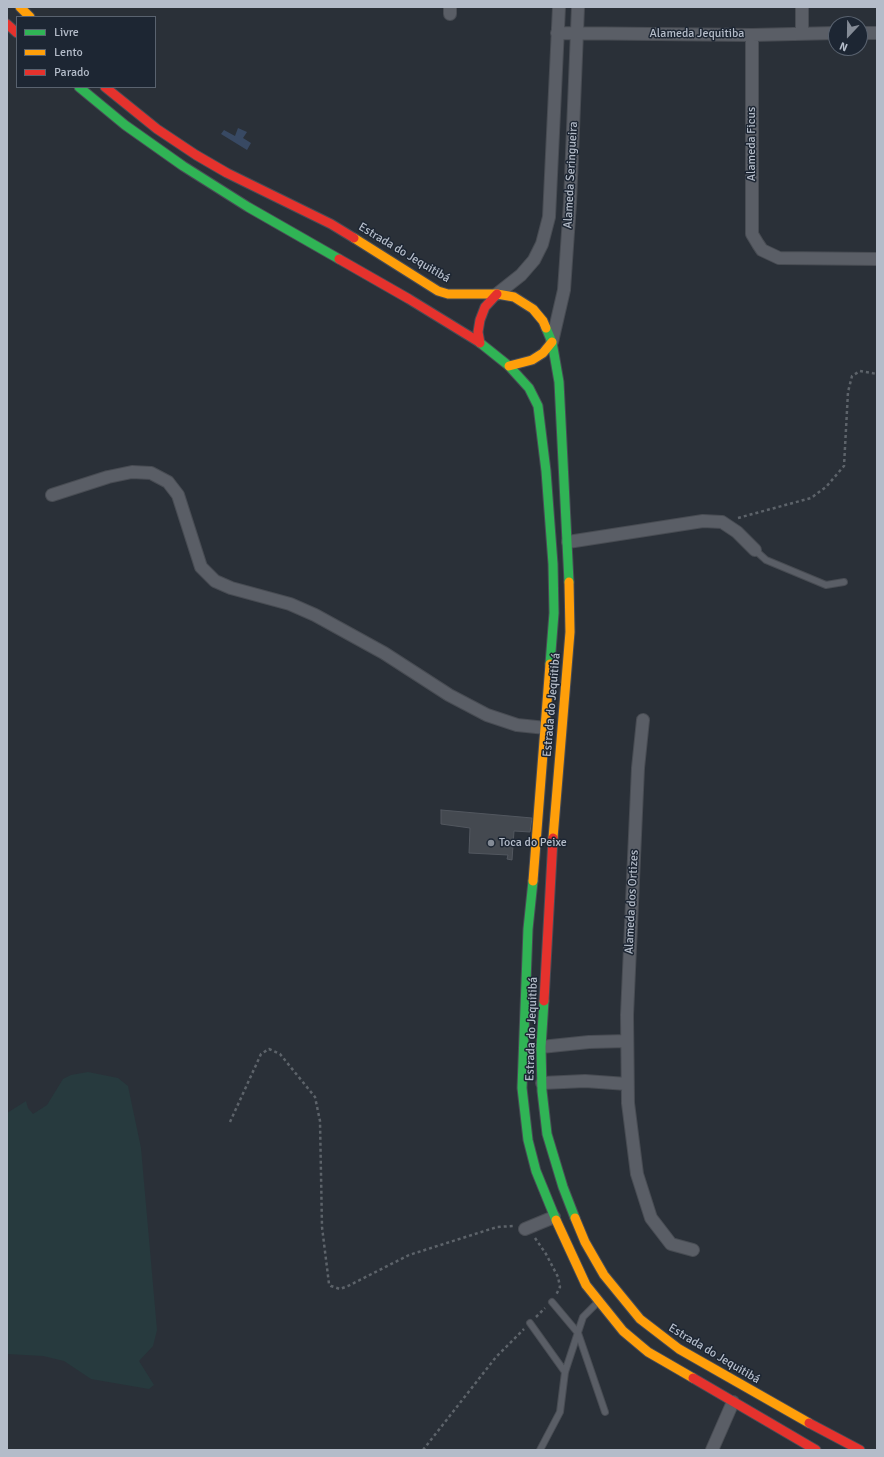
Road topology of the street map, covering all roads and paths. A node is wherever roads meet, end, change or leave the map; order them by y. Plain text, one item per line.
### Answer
1 (20, 7) edge
2 (559, 7) edge
3 (578, 7) edge
4 (802, 7) edge
5 (29, 16) edge
6 (7, 24) edge
7 (16, 32) edge
8 (557, 33) junction
9 (578, 33) junction
10 (802, 33) junction
11 (828, 33) edge
12 (752, 35) junction
13 (80, 88) edge
14 (106, 88) edge
15 (549, 203) junction
16 (570, 203) junction
17 (877, 259) edge
18 (497, 294) junction
19 (552, 342) junction
20 (480, 343) junction
21 (509, 366) junction
22 (877, 374) edge
23 (52, 495) dead end
24 (722, 522) junction
25 (568, 542) junction
26 (755, 550) joint
27 (844, 582) dead end
28 (643, 720) dead end
29 (546, 728) junction
30 (627, 1041) junction
31 (541, 1047) junction
32 (542, 1083) junction
33 (627, 1084) junction
34 (230, 1122) dead end
35 (554, 1217) junction
36 (525, 1229) junction
37 (693, 1250) dead end
38 (552, 1302) junction
39 (598, 1302) junction
40 (530, 1323) junction
41 (578, 1333) junction
42 (565, 1372) junction
43 (733, 1402) junction
44 (605, 1412) dead end
45 (424, 1450) edge
46 (540, 1450) edge
47 (712, 1450) edge
48 (816, 1450) edge
49 (860, 1450) edge

1 - 5 main road
2 - 8 street, Alameda Seringueira
3 - 9 street, Alameda Seringueira
4 - 10 street
6 - 7 main road
8 - 9 street, Alameda Jequitiba
8 - 15 street, Alameda Seringueira
9 - 12 street, Alameda Jequitiba
9 - 16 street, Alameda Seringueira
10 - 11 street, Alameda Jequitiba
10 - 12 street, Alameda Jequitiba
12 - 17 street, Alameda Ficus
13 - 20 main road, Estrada do Jequitibá
14 - 18 main road, Estrada do Jequitibá
15 - 16 street
15 - 18 street, Alameda Seringueira
16 - 19 street, Alameda Seringueira
18 - 19 main road, Estrada do Jequitibá
18 - 20 main road
19 - 21 main road
19 - 25 main road, Estrada do Jequitibá
20 - 21 main road, Estrada do Jequitibá
21 - 29 main road, Estrada do Jequitibá
22 - 24 path
23 - 29 street
24 - 25 street
24 - 26 street
25 - 31 main road, Estrada do Jequitibá
26 - 27 lane
28 - 30 street, Alameda dos Ortizes
29 - 35 main road, Estrada do Jequitibá
30 - 31 street
30 - 33 street, Alameda dos Ortizes
31 - 32 main road, Estrada do Jequitibá
32 - 33 street
32 - 49 main road, Estrada do Jequitibá
33 - 37 street, Alameda dos Ortizes
34 - 36 path
35 - 36 street
35 - 39 main road, Estrada do Jequitibá
36 - 38 path
38 - 40 path
38 - 41 lane
39 - 41 lane
39 - 43 main road, Estrada do Jequitibá
40 - 42 lane
40 - 45 path
41 - 42 lane
41 - 44 lane
42 - 46 lane
43 - 47 street
43 - 48 main road, Estrada do Jequitibá

